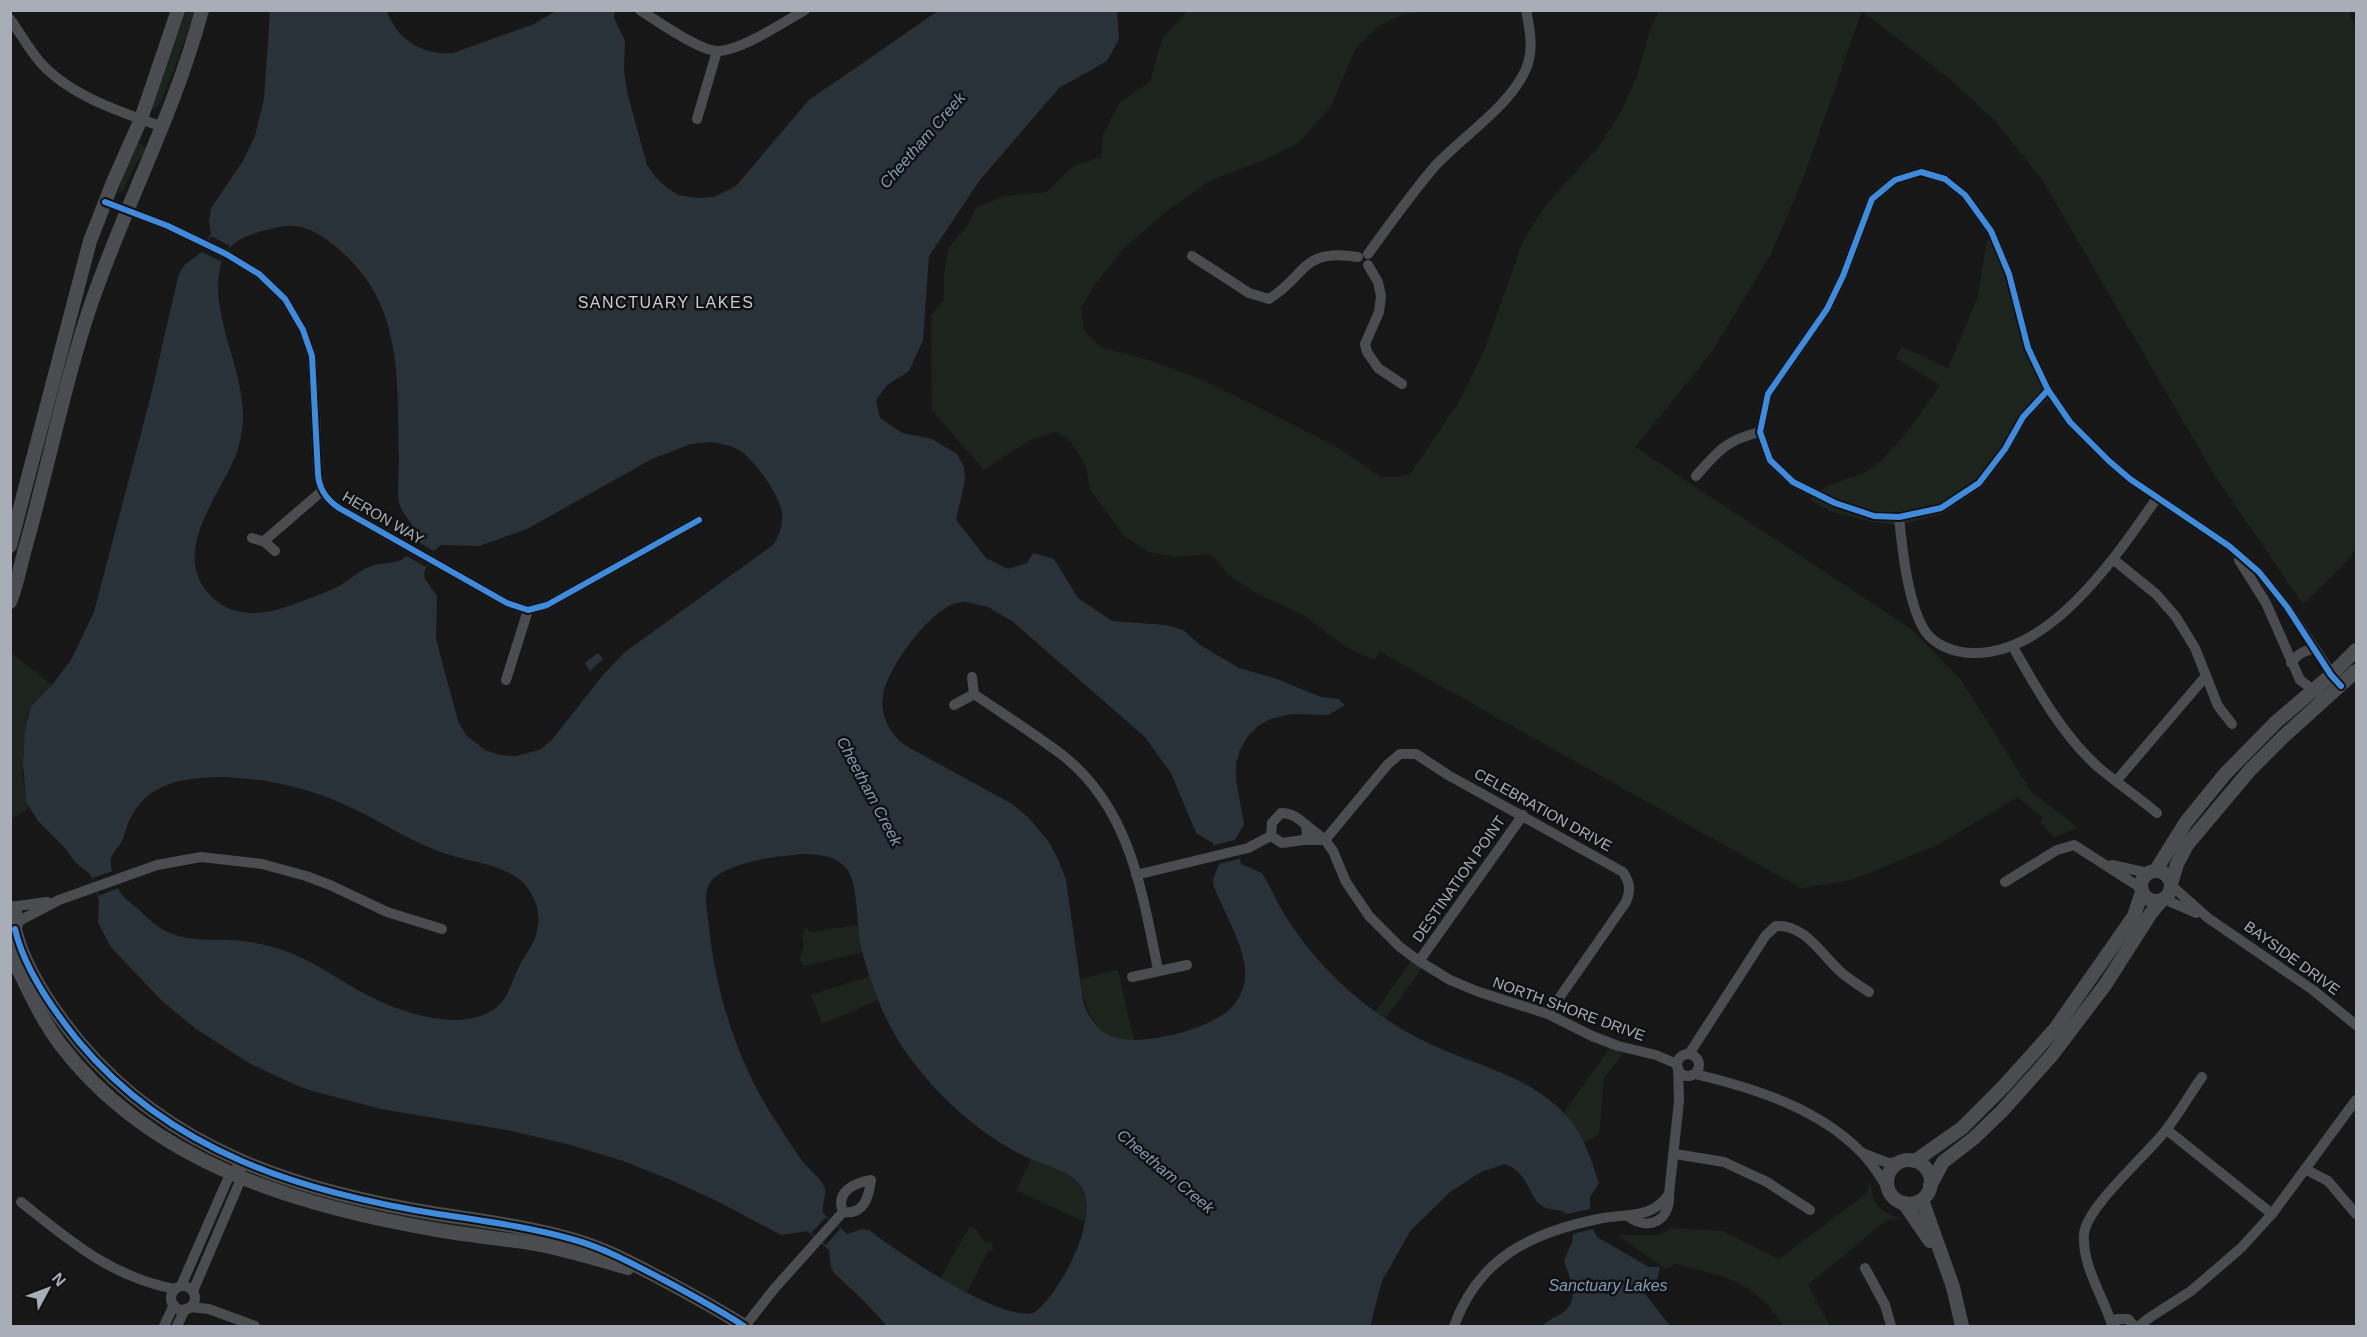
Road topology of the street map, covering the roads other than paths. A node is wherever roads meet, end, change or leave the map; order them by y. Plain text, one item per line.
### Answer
1 (178, 10) edge
2 (202, 10) edge
3 (640, 10) edge
4 (805, 10) edge
5 (1526, 10) edge
6 (10, 19) edge
7 (717, 51) junction
8 (141, 119) junction
9 (697, 119) dead end
10 (163, 127) junction
11 (105, 202) junction
12 (127, 210) junction
13 (1192, 256) dead end
14 (1365, 258) junction
15 (1402, 384) dead end
16 (2048, 390) junction
17 (1760, 432) junction
18 (1696, 476) dead end
19 (322, 491) junction
20 (2157, 498) junction
21 (1899, 517) junction
22 (699, 520) dead end
23 (252, 538) dead end
24 (264, 541) junction
25 (10, 546) edge
26 (2229, 546) junction
27 (275, 551) dead end
28 (2114, 560) junction
29 (11, 598) edge
30 (528, 610) junction
31 (2013, 647) junction
32 (2315, 649) junction
33 (2356, 650) edge
34 (2291, 663) junction
35 (2356, 671) edge
36 (2331, 675) junction
37 (972, 676) dead end
38 (2206, 676) junction
39 (506, 680) dead end
40 (2341, 686) junction
41 (2315, 689) junction
42 (974, 694) junction
43 (2325, 701) junction
44 (954, 705) dead end
45 (2232, 724) dead end
46 (2117, 780) junction
47 (2157, 813) dead end
48 (1523, 815) junction
49 (1306, 825) junction
50 (1271, 836) junction
51 (1304, 840) junction
52 (1325, 840) junction
53 (2106, 864) junction
54 (2152, 871) junction
55 (1136, 875) junction
56 (2005, 882) dead end
57 (2172, 885) junction
58 (2141, 890) junction
59 (59, 900) junction
60 (2163, 900) junction
61 (10, 907) edge
62 (2208, 918) junction
63 (14, 928) edge
64 (442, 929) dead end
65 (10, 953) edge
66 (1419, 961) junction
67 (1187, 965) dead end
68 (1158, 970) junction
69 (1132, 977) dead end
70 (1869, 992) dead end
71 (1548, 1014) junction
72 (2356, 1025) edge
73 (1656, 1055) junction
74 (1693, 1057) junction
75 (1678, 1066) junction
76 (1693, 1074) junction
77 (2202, 1077) dead end
78 (1723, 1080) junction
79 (2356, 1100) edge
80 (1679, 1101) junction
81 (2167, 1130) junction
82 (1862, 1152) junction
83 (1675, 1154) junction
84 (1908, 1162) junction
85 (242, 1163) junction
86 (2305, 1169) junction
87 (235, 1176) junction
88 (1930, 1186) junction
89 (1889, 1190) junction
90 (1922, 1200) junction
91 (21, 1202) dead end
92 (1904, 1203) junction
93 (1810, 1210) dead end
94 (843, 1212) dead end
95 (2272, 1214) junction
96 (2356, 1214) edge
97 (1939, 1252) junction
98 (1865, 1268) dead end
99 (659, 1278) junction
100 (183, 1298) junction
101 (2105, 1302) junction
102 (2123, 1318) junction
103 (2149, 1318) junction
104 (164, 1326) edge
105 (177, 1326) edge
106 (255, 1326) edge
107 (745, 1326) edge
108 (1454, 1326) edge
109 (1891, 1326) edge
110 (1962, 1326) edge
111 (2112, 1326) edge
112 (2134, 1326) edge
113 (2139, 1326) edge

1 - 8 street
2 - 10 street
3 - 7 street
4 - 7 street
5 - 14 street
6 - 8 street
7 - 9 street
8 - 10 street
8 - 11 street
10 - 12 street
11 - 12 street, HERON WAY
11 - 25 street
12 - 19 street, HERON WAY
12 - 29 street
13 - 14 street
14 - 15 street
16 - 17 street
16 - 20 street
16 - 21 street
17 - 18 street
17 - 21 street
19 - 24 street
19 - 30 street, HERON WAY
20 - 26 street
20 - 28 street
21 - 31 street
22 - 30 street
23 - 24 street
24 - 27 street
26 - 32 street
26 - 34 street
28 - 31 street
28 - 38 street
30 - 39 street
31 - 46 street
32 - 34 street
32 - 36 street
33 - 36 street
34 - 41 street
35 - 40 street
36 - 40 street
36 - 41 street
37 - 42 street
38 - 45 street
38 - 46 street
40 - 43 street
41 - 43 street
41 - 54 street
42 - 44 street
42 - 55 street
43 - 57 street
46 - 47 street
48 - 52 street, CELEBRATION DRIVE
48 - 66 street, DESTINATION POINT
48 - 71 street, CELEBRATION DRIVE
49 - 50 street, NORTH SHORE DRIVE
49 - 51 street
49 - 52 street, NORTH SHORE DRIVE
50 - 51 street
50 - 55 street
51 - 52 street
52 - 66 street, NORTH SHORE DRIVE
53 - 54 street
53 - 56 street
53 - 58 street
54 - 57 street
54 - 58 street
55 - 68 street
57 - 60 street
57 - 62 street, BAYSIDE DRIVE
58 - 60 street
58 - 84 street
59 - 61 street
59 - 63 street
59 - 64 street
60 - 62 street, BAYSIDE DRIVE
60 - 88 street
61 - 63 street
62 - 72 street, BAYSIDE DRIVE
63 - 85 street
65 - 87 street
66 - 71 street, NORTH SHORE DRIVE
67 - 68 street
68 - 69 street
70 - 74 street
71 - 73 street, NORTH SHORE DRIVE
73 - 74 street, NORTH SHORE DRIVE
73 - 75 street, NORTH SHORE DRIVE
74 - 75 street
74 - 76 street
74 - 78 street
75 - 76 street
75 - 80 street
76 - 78 street
76 - 80 street
77 - 81 street
78 - 82 street
79 - 86 street
80 - 83 street
81 - 95 street
81 - 101 street
82 - 84 street
82 - 89 street
83 - 93 street
83 - 108 street
84 - 88 street
84 - 89 street
85 - 87 street
85 - 99 street
86 - 95 street
86 - 96 street
87 - 99 street
87 - 100 street
88 - 90 street
89 - 92 street
90 - 92 street
90 - 97 street
91 - 100 street
92 - 97 street
94 - 107 street
95 - 103 street
97 - 110 street
98 - 109 street
99 - 107 street
100 - 104 street
100 - 105 street
100 - 106 street
101 - 102 street
101 - 111 street
102 - 103 street
102 - 111 street
102 - 112 street
103 - 113 street

